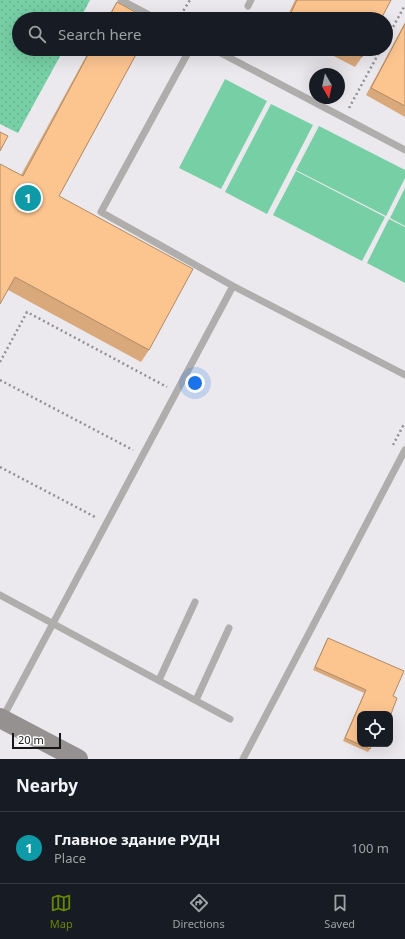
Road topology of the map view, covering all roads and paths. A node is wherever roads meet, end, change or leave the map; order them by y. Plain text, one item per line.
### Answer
1 (121, 0) edge
2 (190, 0) edge
3 (405, 5) edge
4 (143, 12) edge
5 (182, 12) edge
6 (393, 27) edge
7 (186, 56) edge
8 (226, 56) edge
9 (377, 56) edge
10 (344, 118) junction
11 (405, 150) edge
12 (233, 286) junction
13 (0, 362) edge
14 (405, 375) edge
15 (0, 380) edge
16 (176, 392) junction
17 (405, 450) edge
18 (143, 455) junction
19 (0, 467) edge
20 (106, 523) junction
21 (0, 595) edge
22 (195, 602) dead end
23 (53, 624) junction
24 (229, 628) dead end
25 (159, 680) junction
26 (196, 700) junction
27 (1, 719) edge
28 (230, 719) dead end
29 (78, 759) edge
30 (243, 759) edge

1 - 4 lane
2 - 5 path
3 - 6 path
7 - 12 lane
8 - 10 lane
9 - 10 path
10 - 11 lane
12 - 14 lane
12 - 16 lane
13 - 16 path
15 - 18 path
16 - 18 lane
17 - 30 lane
18 - 20 lane
19 - 20 path
20 - 23 lane
21 - 23 lane
22 - 25 lane
23 - 25 lane
23 - 27 lane
24 - 26 lane
25 - 26 lane
26 - 28 lane
27 - 29 main road

